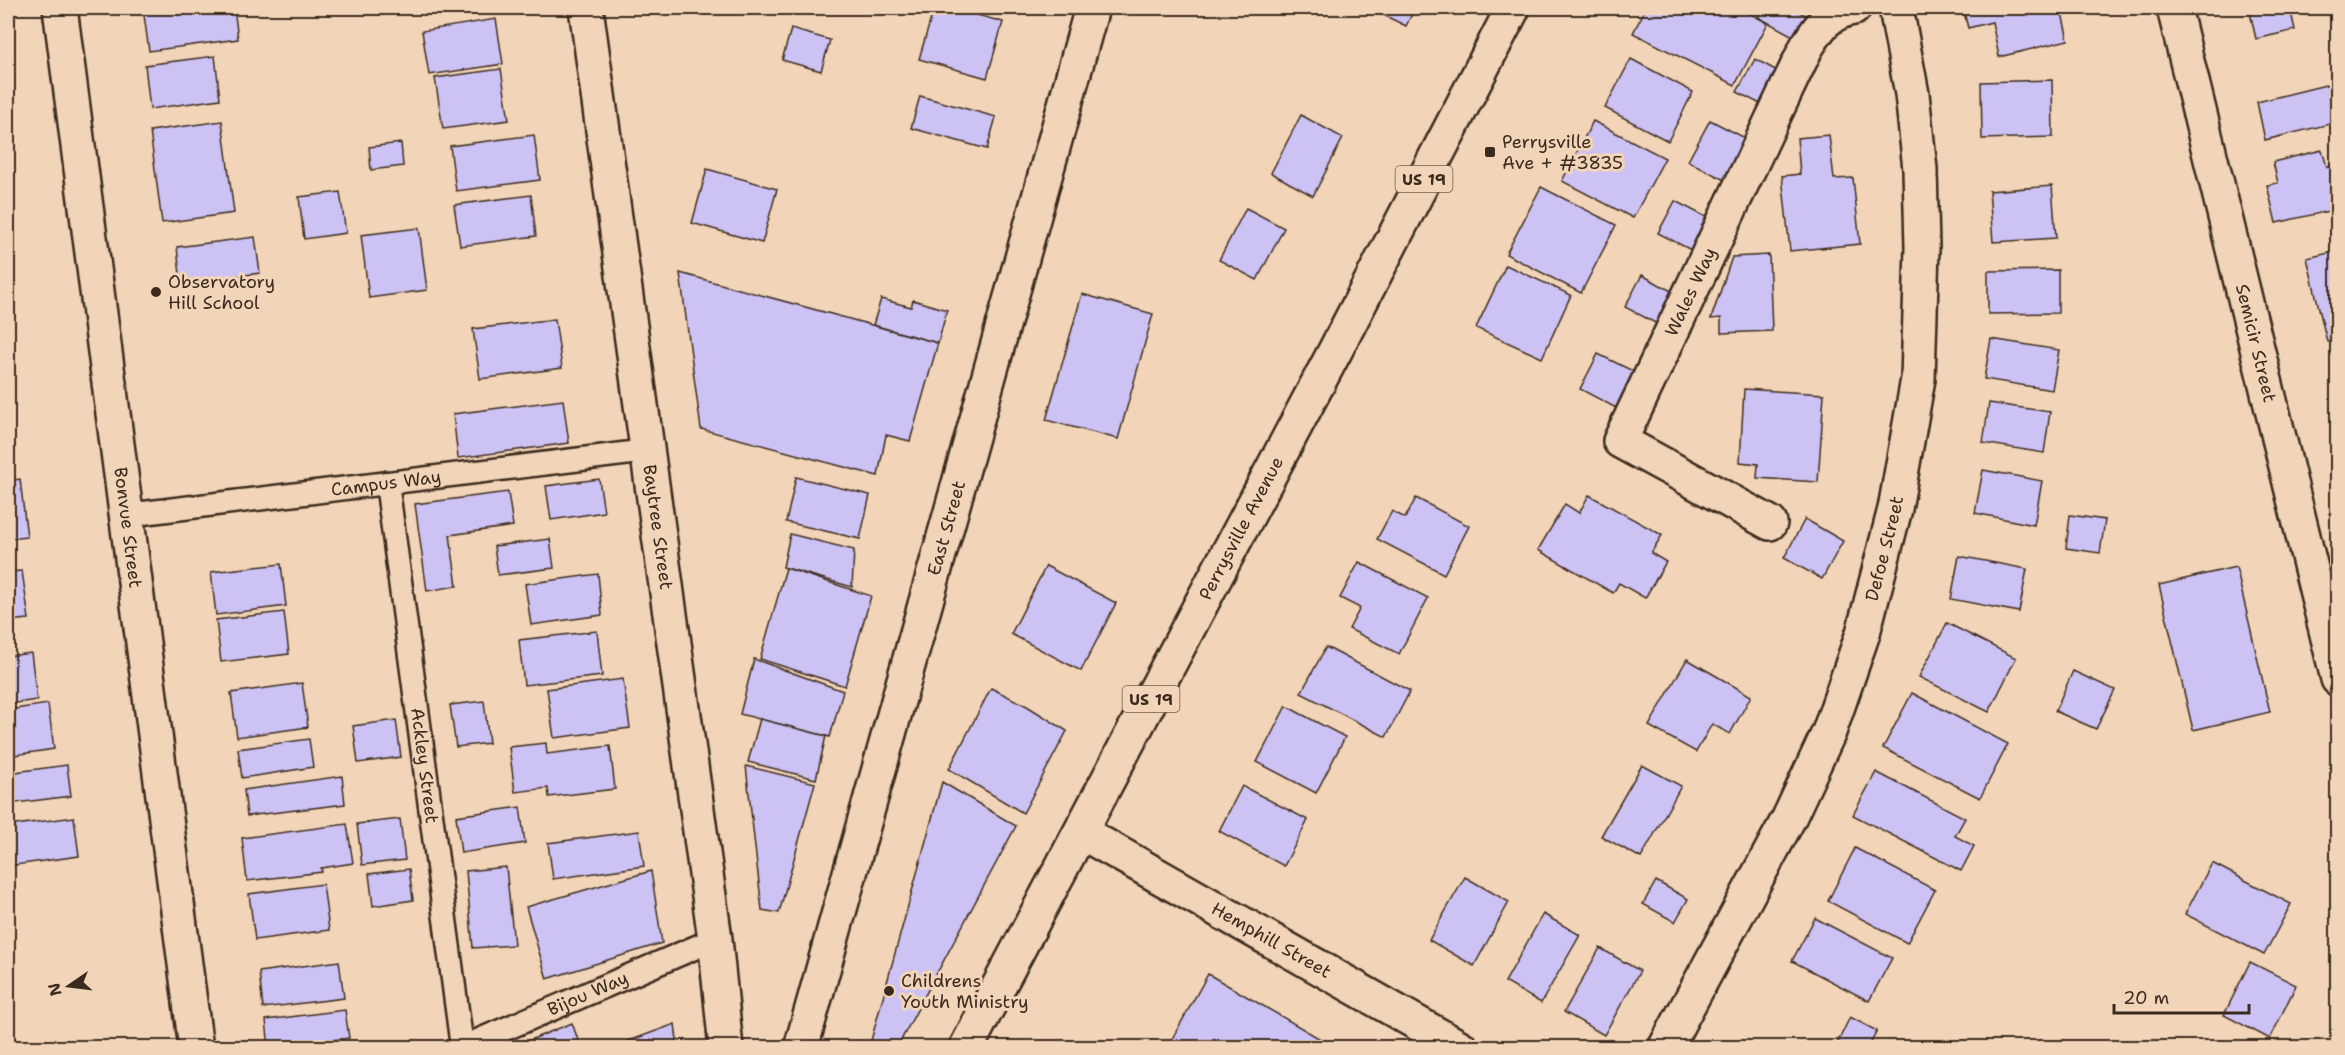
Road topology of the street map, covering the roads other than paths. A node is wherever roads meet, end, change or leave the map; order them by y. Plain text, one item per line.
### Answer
1 (60, 8) edge
2 (586, 8) edge
3 (1092, 8) edge
4 (1513, 8) edge
5 (1854, 8) edge
6 (1896, 8) edge
7 (2174, 8) edge
8 (647, 451) junction
9 (387, 483) junction
10 (127, 515) junction
11 (1770, 524) dead end
12 (2337, 679) edge
13 (1081, 832) junction
14 (715, 939) junction
15 (196, 1047) edge
16 (461, 1047) edge
17 (726, 1047) edge
18 (801, 1047) edge
19 (966, 1047) edge
20 (1461, 1047) edge
21 (1665, 1047) edge

1 - 10 street, Bonvue Street
2 - 8 street, Baytree Street
3 - 18 street, East Street
4 - 13 street, Perrysville Avenue / US 19
5 - 11 street, Wales Way
6 - 21 street, Defoe Street
7 - 12 street, Semicir Street
8 - 9 lane, Campus Way
8 - 14 street, Baytree Street
9 - 10 lane, Campus Way
9 - 16 lane, Ackley Street
10 - 15 street, Bonvue Street
13 - 19 street, Perrysville Avenue / US 19
13 - 20 street, Hemphill Street
14 - 16 lane, Bijou Way
14 - 17 street, Baytree Street

